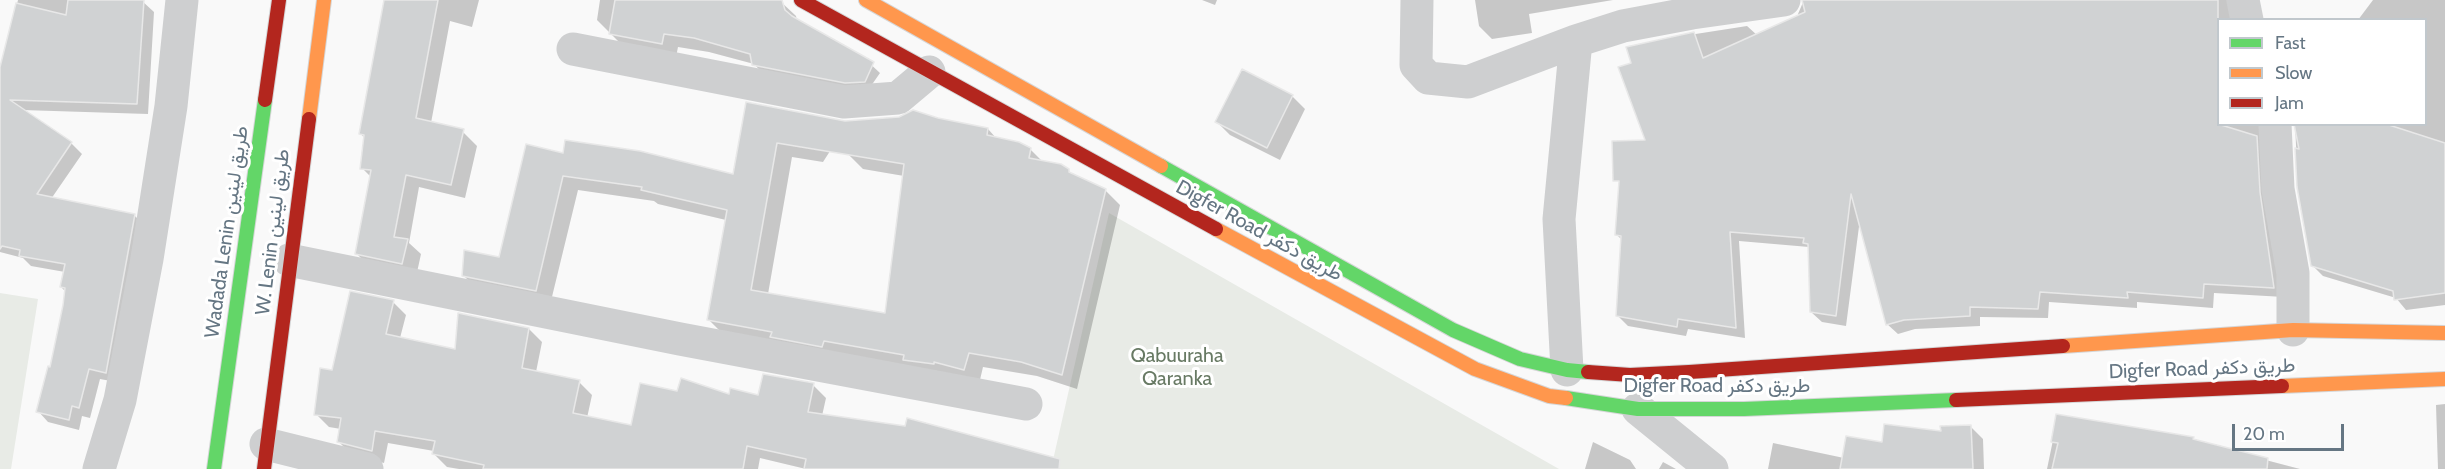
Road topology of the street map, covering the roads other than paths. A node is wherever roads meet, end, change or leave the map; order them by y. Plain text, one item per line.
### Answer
1 (182, 0) edge
2 (279, 0) edge
3 (324, 0) edge
4 (801, 0) edge
5 (866, 0) edge
6 (1417, 0) edge
7 (1784, 0) edge
8 (2243, 0) edge
9 (2247, 18) edge
10 (1576, 41) junction
11 (573, 49) dead end
12 (929, 72) junction
13 (2274, 126) edge
14 (289, 260) junction
15 (2293, 330) junction
16 (2445, 333) edge
17 (1567, 370) junction
18 (2445, 379) edge
19 (1026, 404) dead end
20 (1638, 409) junction
21 (265, 457) edge
22 (99, 469) edge
23 (214, 469) edge
24 (367, 469) edge
25 (1712, 469) edge

1 - 22 street
2 - 23 street, Wadada Lenin طريق لينين
3 - 14 street, W. Lenin طريق لينين
4 - 12 street, Digfer Road طريق دكفر
5 - 17 street, Digfer Road طريق دكفر
6 - 10 street
7 - 10 street
8 - 9 street
10 - 17 street
11 - 12 street
12 - 20 street, Digfer Road طريق دكفر
13 - 15 street
14 - 19 street
14 - 21 street, W. Lenin طريق لينين
15 - 16 street, Digfer Road طريق دكفر
15 - 17 street, Digfer Road طريق دكفر
18 - 20 street, Digfer Road طريق دكفر
20 - 25 street
21 - 24 street

